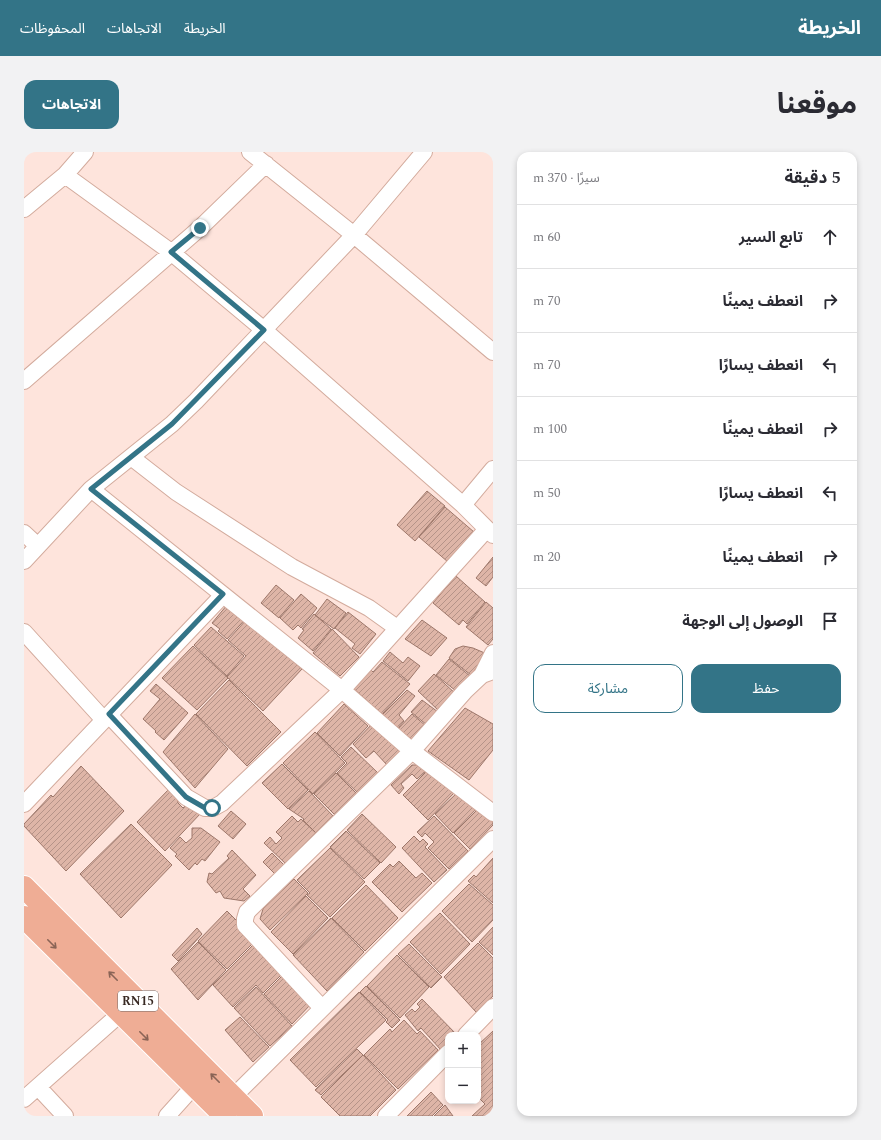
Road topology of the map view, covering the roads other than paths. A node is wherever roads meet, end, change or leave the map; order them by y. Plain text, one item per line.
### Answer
1 (85, 152) edge
2 (250, 152) edge
3 (424, 152) edge
4 (266, 164) junction
5 (65, 175) junction
6 (24, 209) edge
7 (354, 234) junction
8 (171, 252) junction
9 (264, 330) junction
10 (493, 352) edge
11 (24, 381) edge
12 (130, 457) junction
13 (493, 469) edge
14 (91, 489) junction
15 (463, 505) junction
16 (490, 532) edge
17 (24, 533) edge
18 (38, 546) junction
19 (24, 561) edge
20 (223, 594) junction
21 (398, 628) junction
22 (24, 632) edge
23 (493, 653) edge
24 (488, 673) edge
25 (342, 690) junction
26 (106, 717) junction
27 (412, 752) junction
28 (24, 804) edge
29 (493, 813) edge
30 (493, 839) edge
31 (24, 887) edge
32 (24, 917) edge
33 (493, 1007) edge
34 (322, 1008) junction
35 (121, 1013) junction
36 (469, 1032) edge
37 (445, 1056) edge
38 (194, 1086) junction
39 (38, 1087) junction
40 (24, 1099) edge
41 (226, 1108) edge
42 (65, 1116) edge
43 (168, 1116) edge
44 (252, 1116) edge
45 (386, 1116) edge

1 - 5 street
2 - 4 street
3 - 7 street
4 - 7 street
4 - 8 street
5 - 6 street
5 - 8 street
7 - 9 street
7 - 10 street
8 - 9 street
8 - 11 street
9 - 12 street
9 - 15 street
12 - 14 street
12 - 21 street
13 - 15 street
14 - 18 street
14 - 20 street
15 - 16 street
16 - 21 street
17 - 18 street
18 - 19 street
20 - 25 street
20 - 26 street
21 - 25 street
22 - 26 street
23 - 24 street
24 - 27 street
25 - 26 street
25 - 27 street
26 - 28 street
27 - 29 street
27 - 34 street
30 - 34 street
41 -> 31 main road, RN15
32 -> 35 main road, RN15
33 - 36 street
34 - 41 street
35 -> 38 main road, RN15
35 - 39 street
37 - 45 street
38 - 41 main road, RN15
38 - 43 street
39 - 40 street
39 - 42 street
41 - 44 main road, RN15

